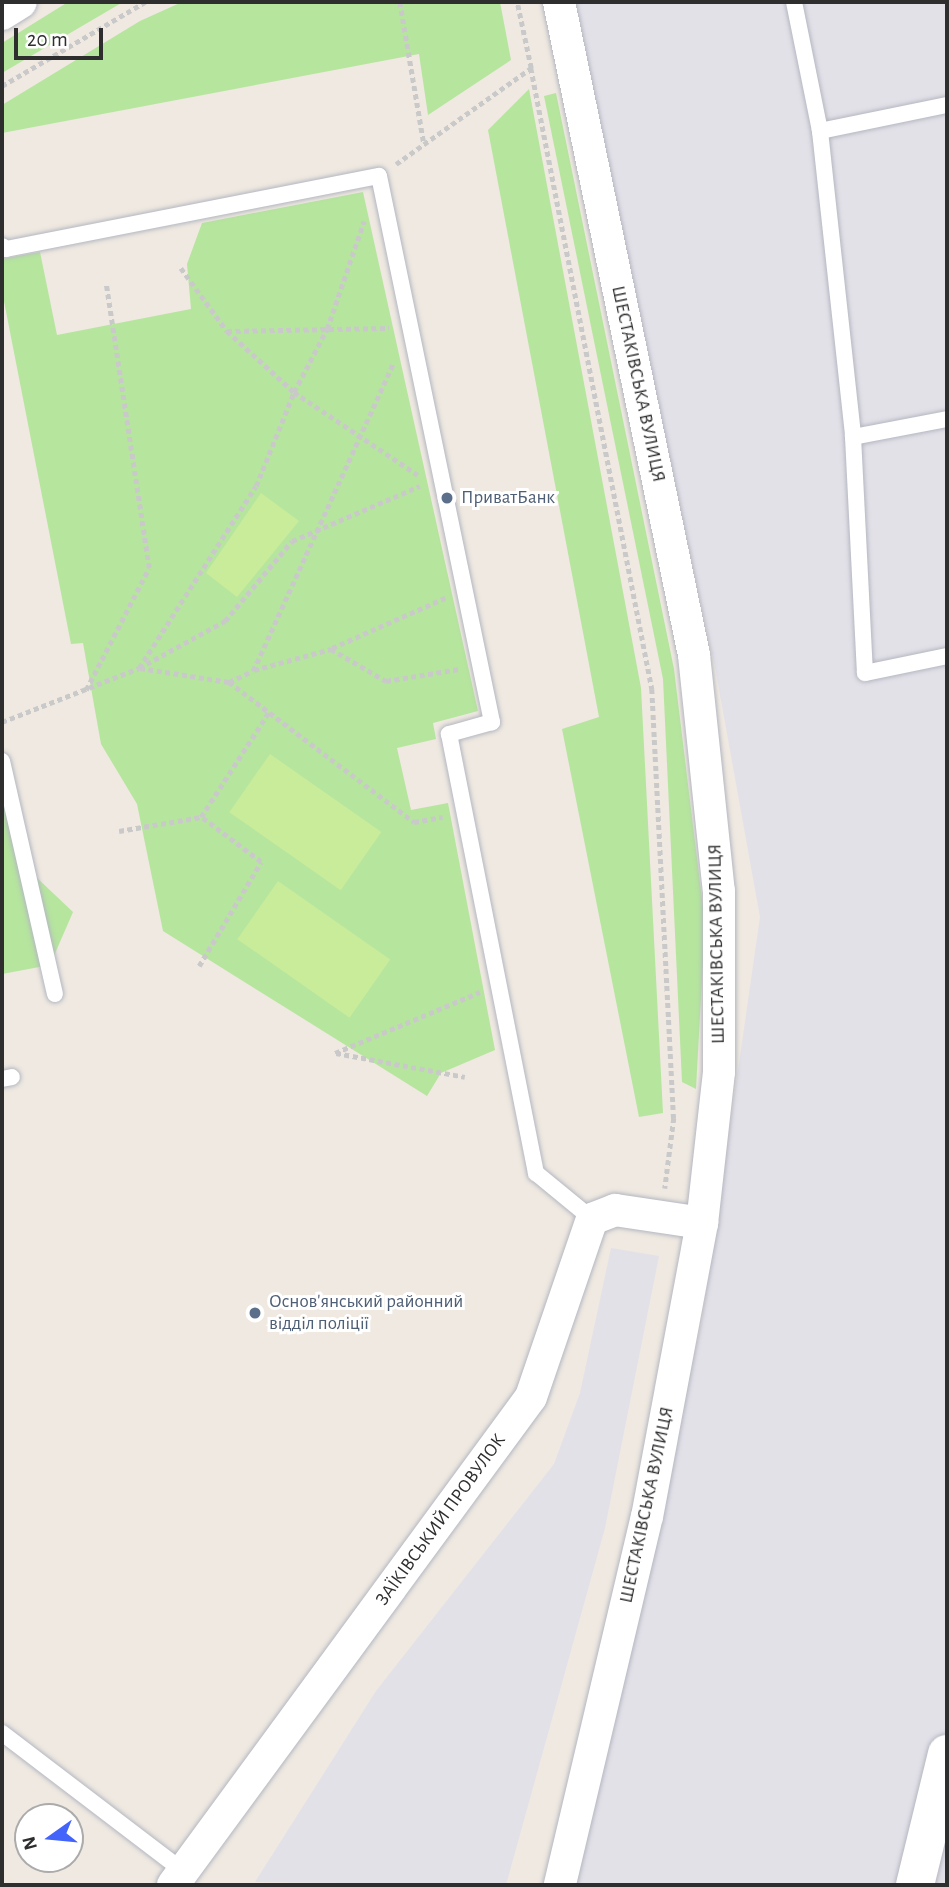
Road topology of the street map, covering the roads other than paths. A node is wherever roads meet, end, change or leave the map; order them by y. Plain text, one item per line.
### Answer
1 (21, 2) edge
2 (559, 2) edge
3 (794, 2) edge
4 (2, 13) edge
5 (947, 105) edge
6 (820, 131) junction
7 (2, 246) edge
8 (947, 419) edge
9 (853, 437) junction
10 (947, 656) edge
11 (2, 761) edge
12 (55, 994) dead end
13 (592, 1219) junction
14 (702, 1223) junction
15 (2, 1734) edge
16 (947, 1754) edge
17 (178, 1878) edge
18 (560, 1885) edge
19 (915, 1885) edge

1 - 4 street
2 - 14 street, ШЕСТАКІВСЬКА ВУЛИЦЯ
3 - 6 lane
5 - 6 lane
6 - 9 lane
7 - 13 lane
8 - 9 lane
9 - 10 lane
11 - 12 lane
13 - 14 street
13 - 17 street, ЗАЇКІВСЬКИЙ ПРОВУЛОК
14 - 18 street, ШЕСТАКІВСЬКА ВУЛИЦЯ
15 - 17 lane
16 - 19 street

